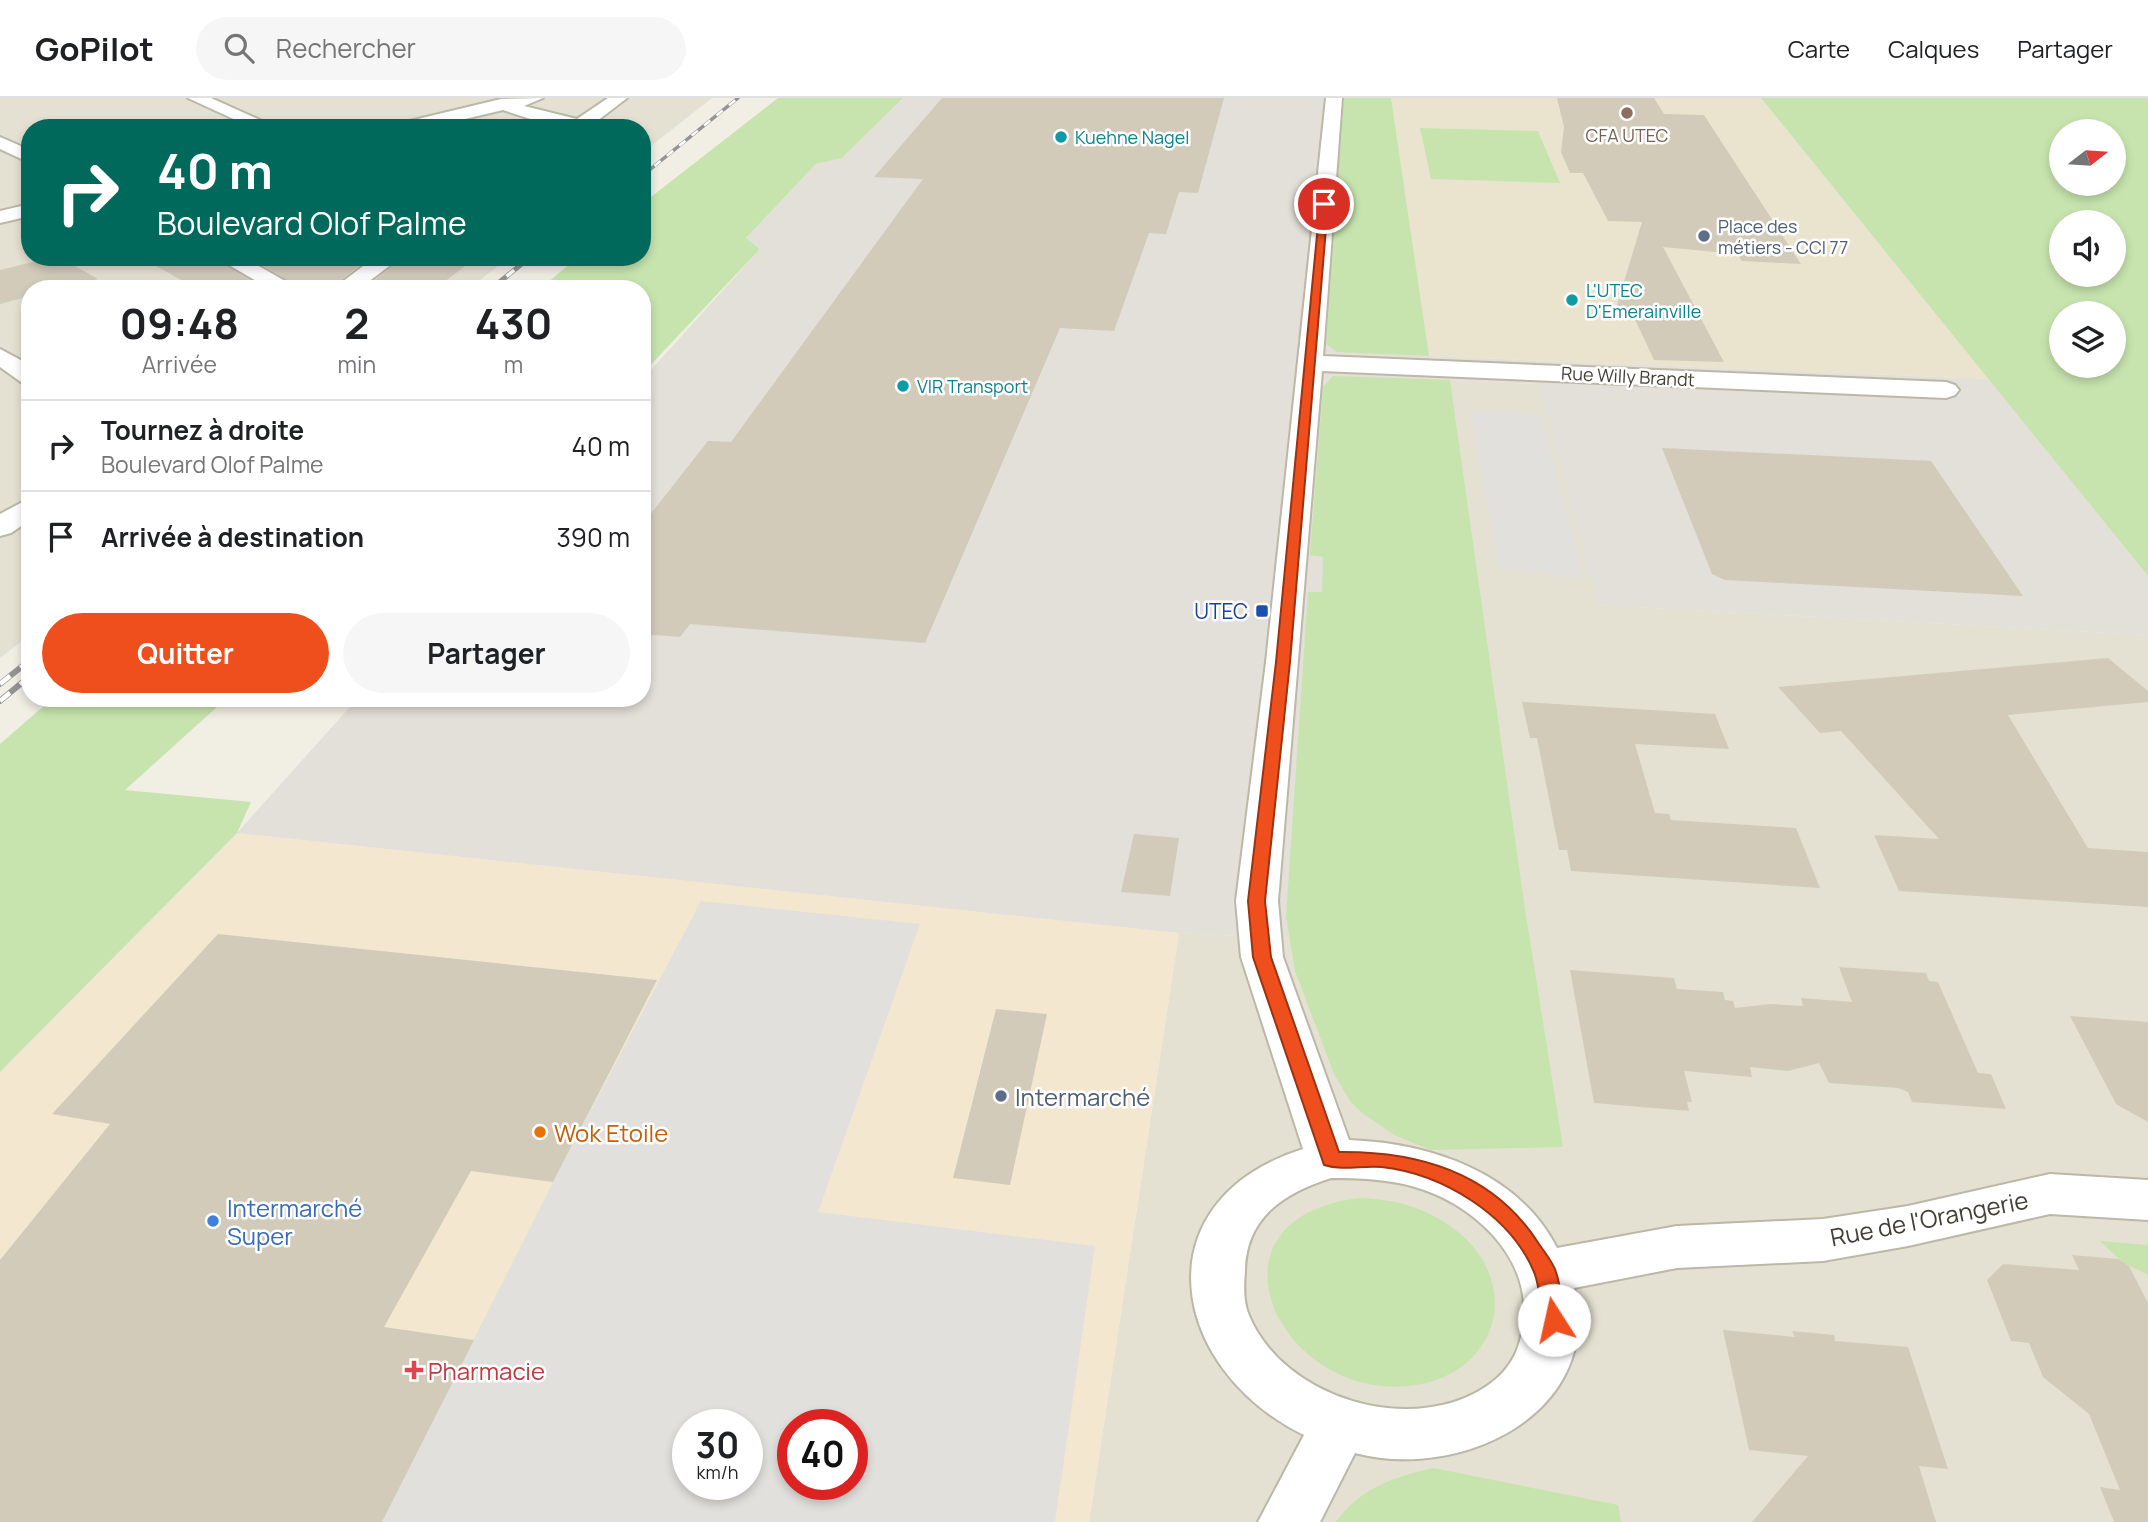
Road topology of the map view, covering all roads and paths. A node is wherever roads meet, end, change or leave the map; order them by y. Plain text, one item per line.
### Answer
1 (196, 98) edge
2 (482, 98) edge
3 (535, 98) edge
4 (620, 98) edge
5 (1334, 98) edge
6 (503, 105) junction
7 (247, 119) edge
8 (442, 119) edge
9 (547, 119) edge
10 (590, 119) edge
11 (0, 142) edge
12 (21, 152) edge
13 (21, 213) edge
14 (0, 217) edge
15 (243, 266) edge
16 (377, 266) edge
17 (271, 280) edge
18 (357, 280) edge
19 (0, 356) edge
20 (1310, 363) junction
21 (21, 371) edge
22 (1946, 390) dead end
23 (21, 513) edge
24 (0, 527) edge
25 (1331, 1159) junction
26 (2148, 1200) edge
27 (1545, 1272) junction
28 (1340, 1425) junction
29 (1288, 1522) edge

1 - 7 street
2 - 6 street
3 - 6 street
4 - 10 street
5 - 20 street
6 - 8 street
6 - 9 street
11 - 12 street
13 - 14 street
15 - 17 street
16 - 18 street
19 - 21 street
20 - 22 street, Rue Willy Brandt
20 - 25 street
23 - 24 street
25 - 27 street
25 - 28 street
26 - 27 street, Rue de l'Orangerie
27 - 28 street
28 - 29 street

